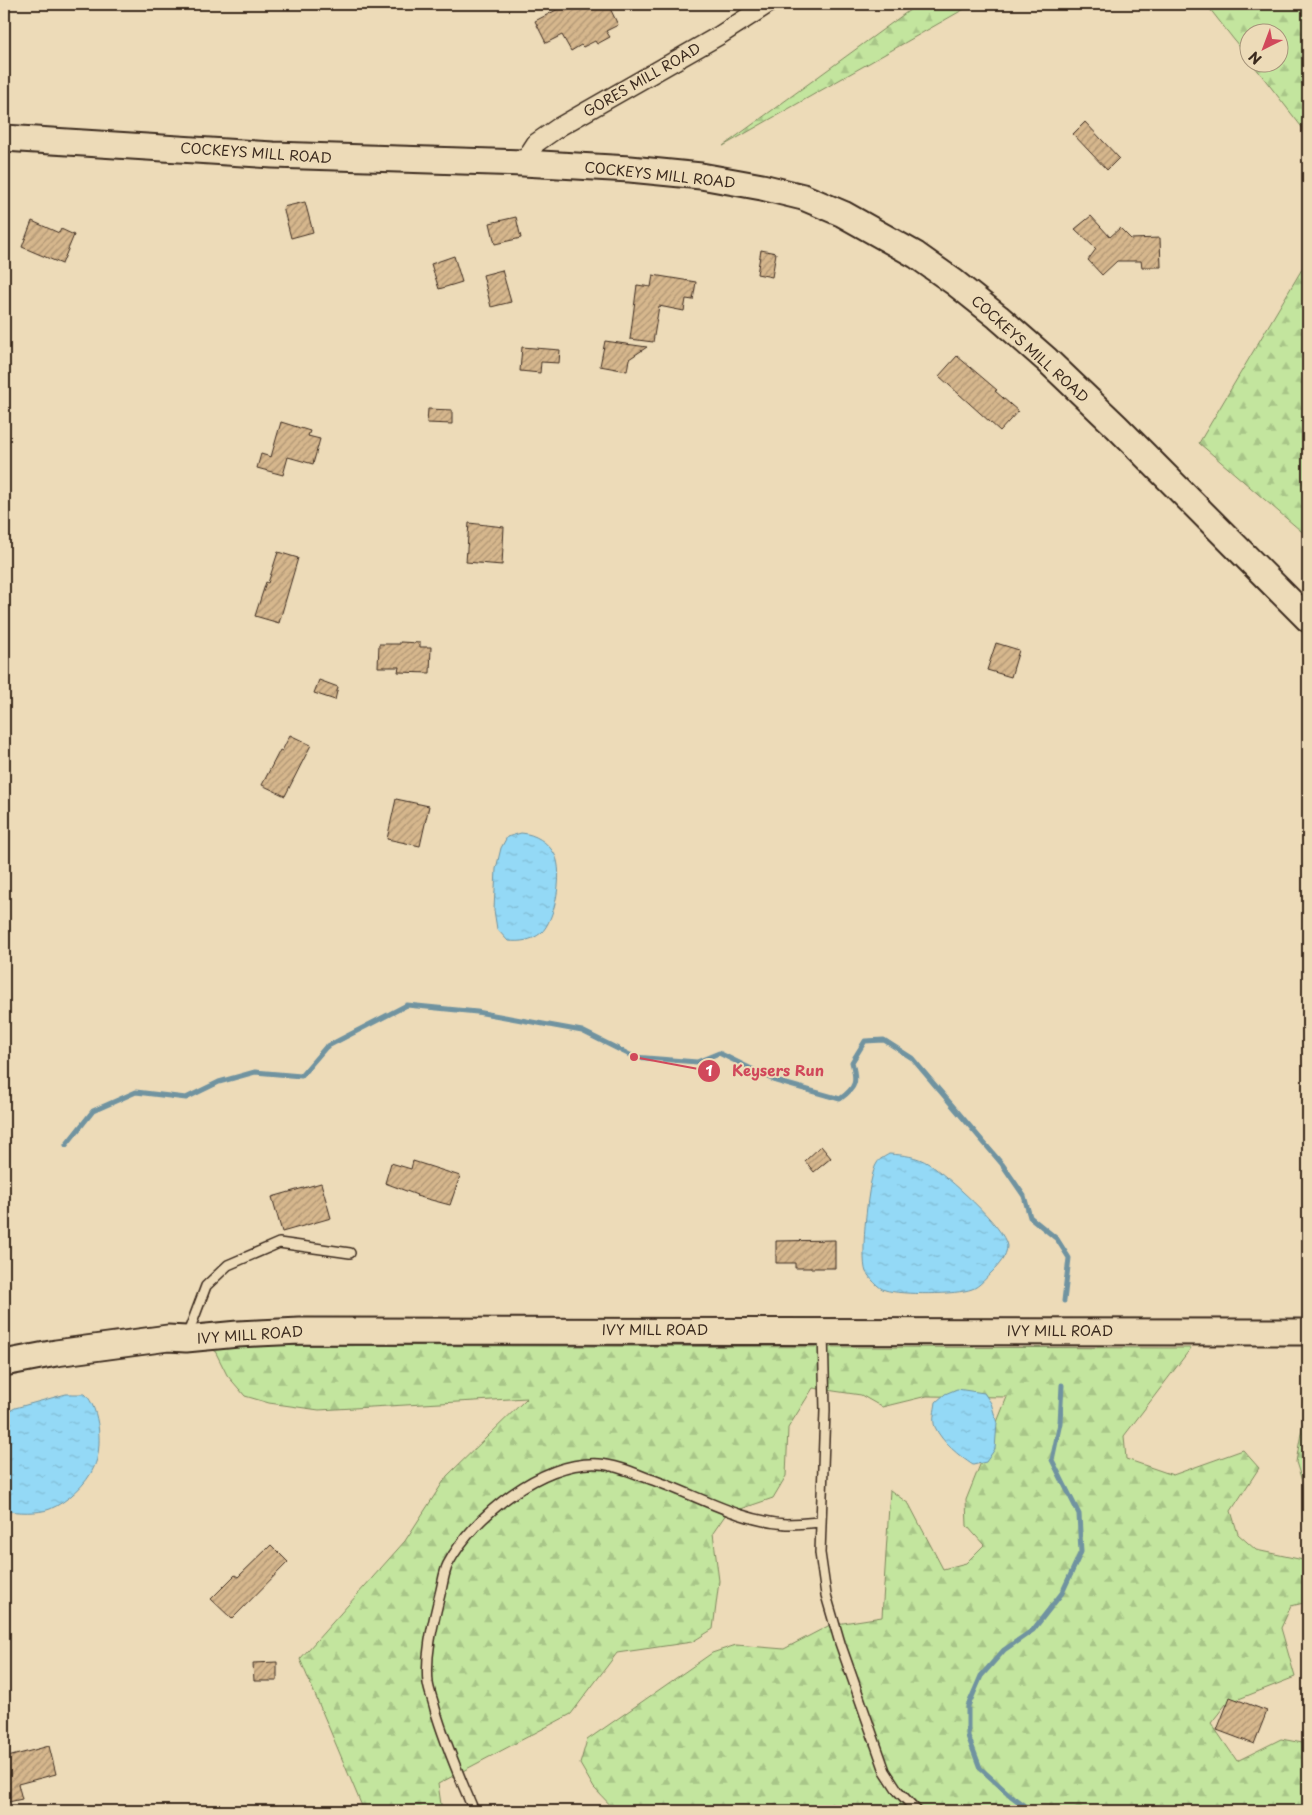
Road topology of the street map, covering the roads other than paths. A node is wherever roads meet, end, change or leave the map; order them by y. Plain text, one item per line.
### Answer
1 (768, 4) edge
2 (4, 138) edge
3 (523, 163) junction
4 (1308, 619) edge
5 (350, 1253) dead end
6 (823, 1331) junction
7 (1308, 1332) edge
8 (186, 1339) junction
9 (4, 1363) edge
10 (820, 1522) junction
11 (474, 1811) edge
12 (917, 1811) edge

1 - 3 street, GORES MILL ROAD
2 - 3 street, COCKEYS MILL ROAD
3 - 4 street, COCKEYS MILL ROAD
5 - 8 lane
6 - 7 street, IVY MILL ROAD
6 - 8 street, IVY MILL ROAD
6 - 10 lane
8 - 9 street, IVY MILL ROAD
10 - 11 lane
10 - 12 lane

